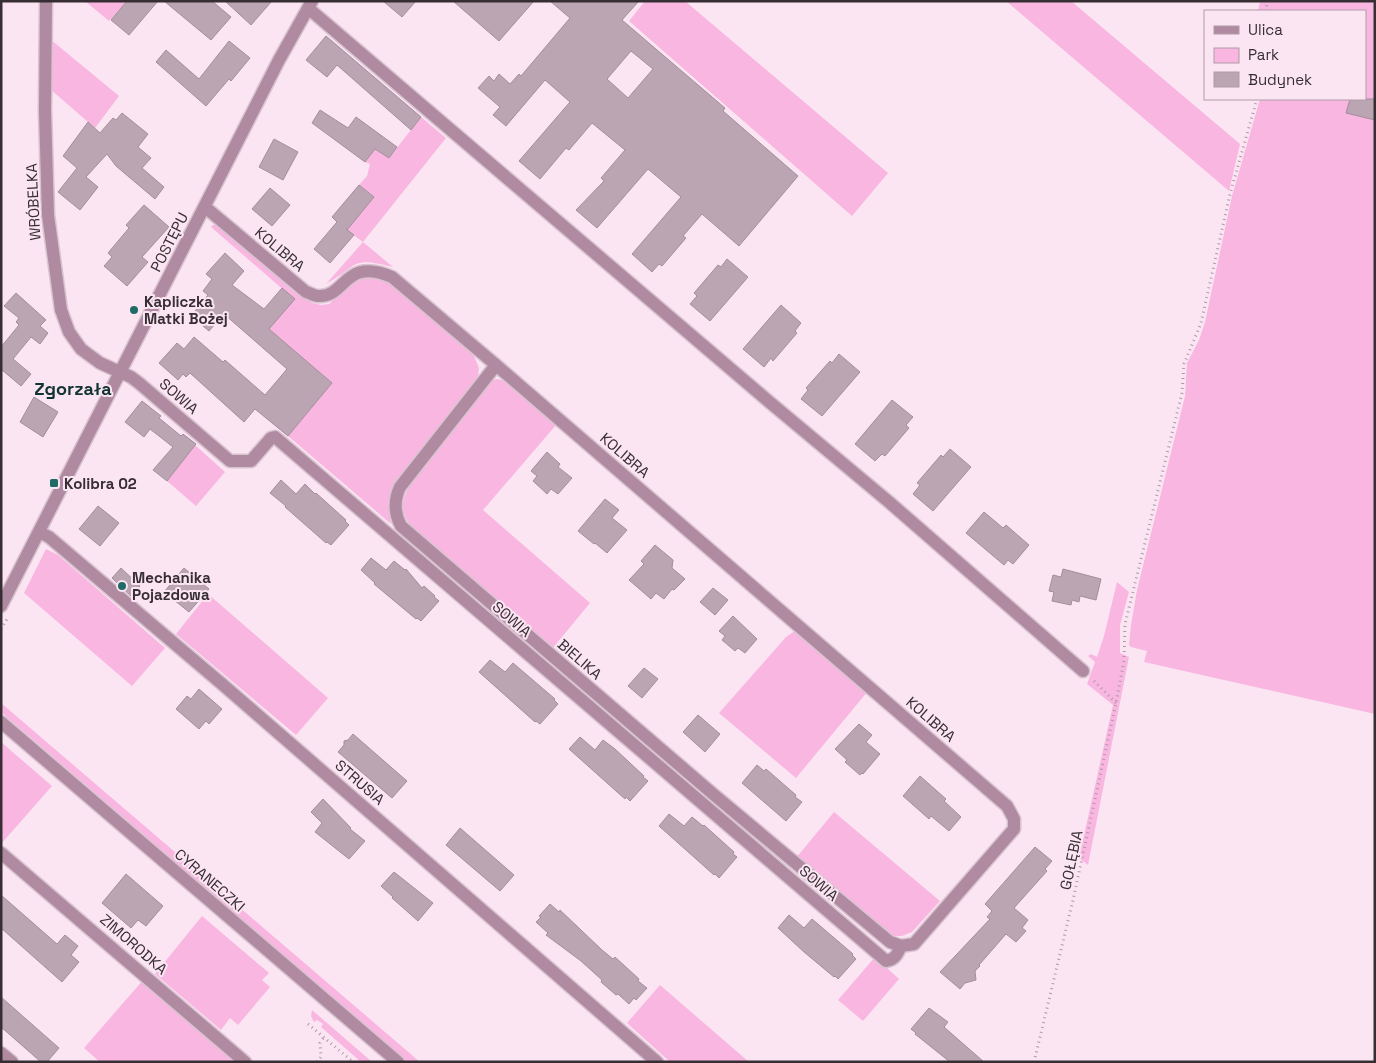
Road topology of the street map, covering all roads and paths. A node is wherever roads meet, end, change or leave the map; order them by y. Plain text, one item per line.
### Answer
1 (46, 1) edge
2 (310, 4) edge
3 (1256, 100) edge
4 (205, 207) junction
5 (496, 365) junction
6 (120, 372) junction
7 (39, 532) junction
8 (1, 606) edge
9 (1083, 671) joint
10 (1116, 703) junction
11 (1, 722) edge
12 (1, 853) edge
13 (895, 944) junction
14 (308, 1024) dead end
15 (324, 1037) junction
16 (1, 1053) edge
17 (12, 1062) edge
18 (245, 1062) edge
19 (317, 1062) edge
20 (353, 1062) edge
21 (398, 1062) edge
22 (657, 1062) edge
23 (1034, 1062) edge

1 - 6 street, WRÓBELKA
2 - 4 street, POSTĘPU
2 - 9 street
3 - 10 path, GOŁĘBIA
4 - 5 street, KOLIBRA
4 - 6 street, POSTĘPU
5 - 13 street, BIELIKA
5 - 13 street, KOLIBRA
6 - 7 street, POSTĘPU
6 - 13 street, SOWIA
7 - 8 street, POSTĘPU
7 - 22 street, STRUSIA
9 - 10 path
10 - 23 path, GOŁĘBIA
11 - 21 street, CYRANECZKI
12 - 18 street, ZIMORODKA
14 - 15 path
15 - 19 path
15 - 20 path
16 - 17 street

